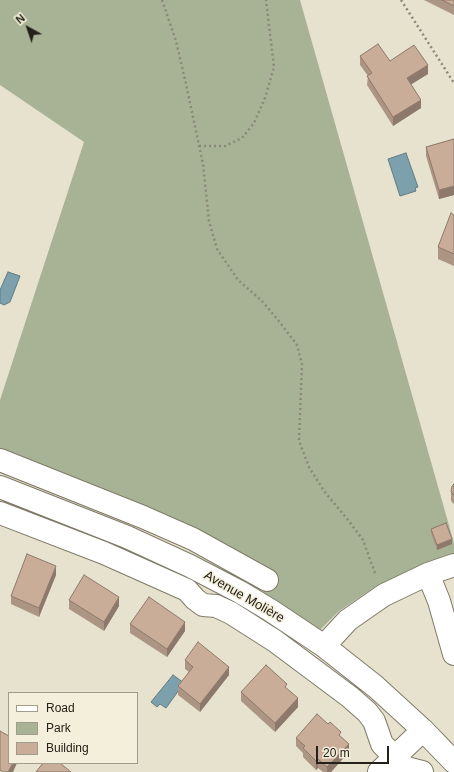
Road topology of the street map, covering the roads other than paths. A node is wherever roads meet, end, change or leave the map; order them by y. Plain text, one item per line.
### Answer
1 (0, 460) edge
2 (0, 487) edge
3 (0, 513) edge
4 (240, 565) junction
5 (454, 565) edge
6 (428, 574) junction
7 (267, 580) dead end
8 (228, 586) junction
9 (216, 606) junction
10 (324, 646) junction
11 (454, 654) edge
12 (422, 730) junction
13 (394, 756) junction
14 (454, 762) edge
15 (379, 772) edge
16 (422, 772) edge

1 - 4 street
2 - 8 street, Avenue Molière
3 - 9 street
4 - 7 street
4 - 8 street
5 - 6 street
6 - 10 street
6 - 11 street
8 - 9 street
8 - 10 street, Avenue Molière
9 - 13 street
10 - 12 street, Avenue Molière
12 - 13 street
12 - 14 street, Avenue Molière
13 - 15 street
13 - 16 street

